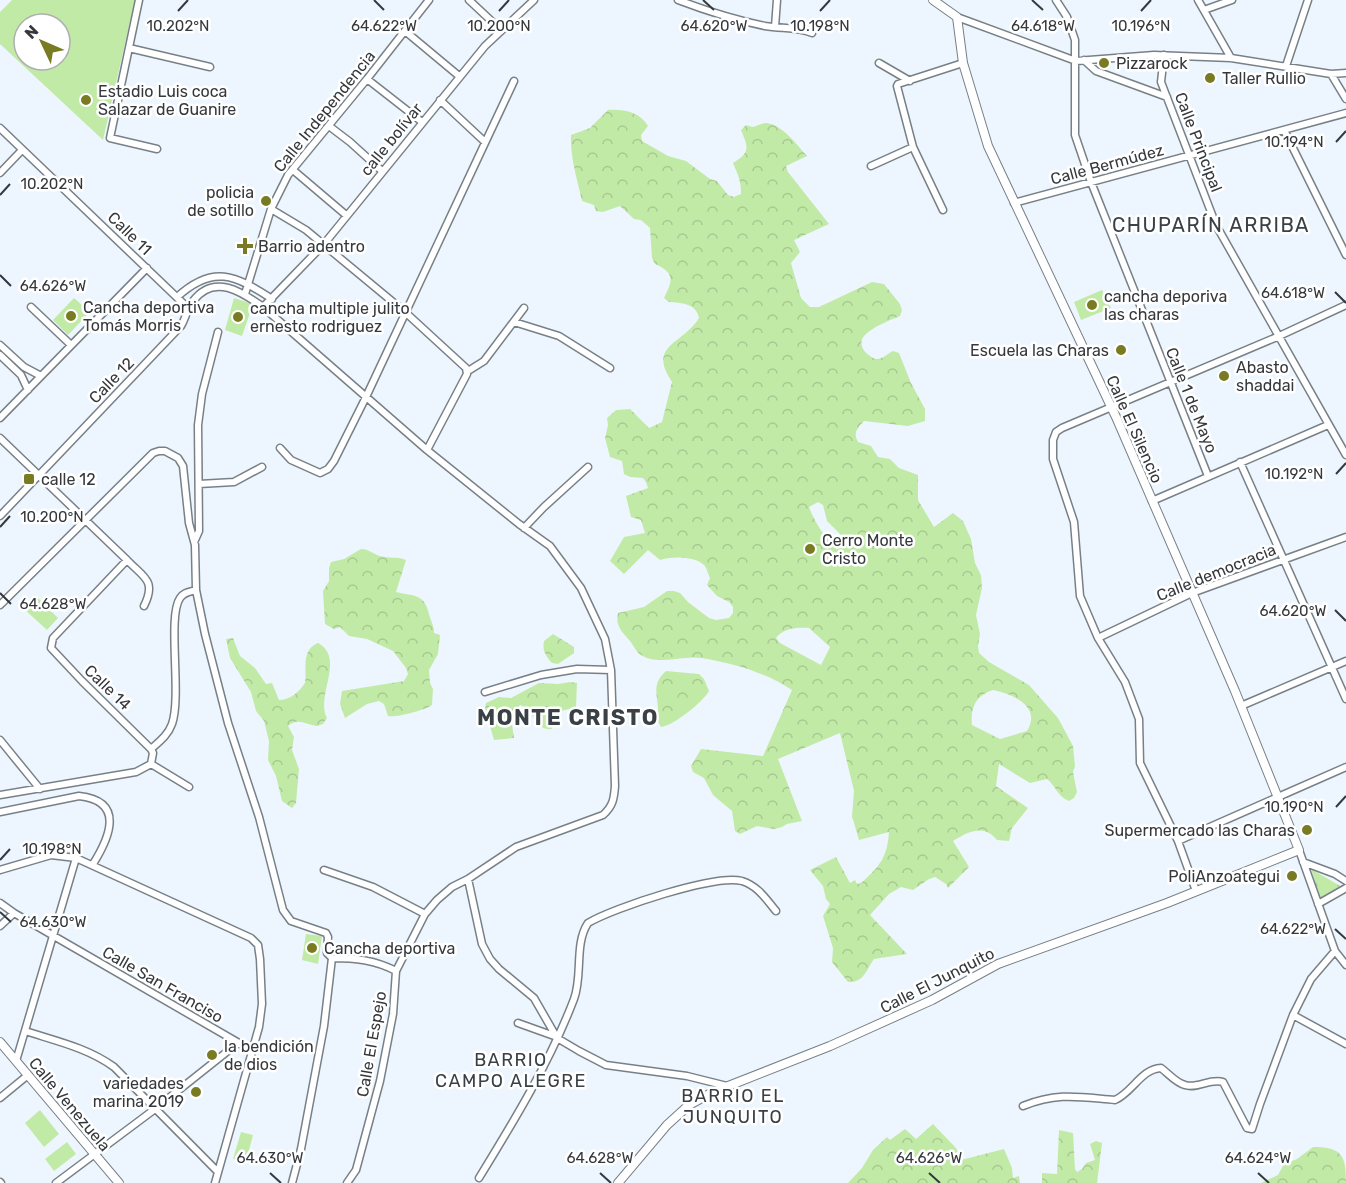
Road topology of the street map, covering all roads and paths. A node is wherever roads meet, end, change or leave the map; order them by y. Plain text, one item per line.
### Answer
1 (139, 0) edge
2 (429, 0) edge
3 (469, 0) edge
4 (534, 0) edge
5 (678, 0) edge
6 (777, 0) edge
7 (933, 0) edge
8 (1056, 0) edge
9 (1198, 0) edge
10 (1232, 0) edge
11 (1308, 0) edge
12 (1204, 10) junction
13 (957, 17) junction
14 (774, 27) junction
15 (501, 30) junction
16 (405, 31) junction
17 (812, 33) dead end
18 (129, 48) junction
19 (1164, 55) junction
20 (1231, 58) junction
21 (1080, 61) junction
22 (879, 63) dead end
23 (963, 63) junction
24 (1286, 66) junction
25 (210, 67) dead end
26 (1346, 73) edge
27 (1331, 74) junction
28 (459, 76) junction
29 (368, 80) junction
30 (514, 81) dead end
31 (910, 81) junction
32 (1167, 98) junction
33 (1346, 99) edge
34 (440, 100) junction
35 (1346, 113) edge
36 (422, 122) junction
37 (329, 126) junction
38 (0, 128) edge
39 (1284, 130) junction
40 (485, 142) junction
41 (913, 147) junction
42 (157, 149) dead end
43 (22, 150) junction
44 (1189, 156) junction
45 (871, 166) dead end
46 (293, 170) junction
47 (382, 171) junction
48 (0, 173) edge
49 (1091, 182) junction
50 (1014, 203) junction
51 (271, 209) junction
52 (943, 210) dead end
53 (346, 215) junction
54 (324, 244) junction
55 (1346, 255) edge
56 (147, 268) junction
57 (249, 284) junction
58 (245, 294) junction
59 (177, 297) junction
60 (272, 298) junction
61 (1346, 305) edge
62 (31, 307) dead end
63 (263, 307) junction
64 (188, 308) junction
65 (524, 308) dead end
66 (405, 312) junction
67 (514, 322) junction
68 (218, 332) dead end
69 (1277, 336) junction
70 (0, 345) edge
71 (71, 345) junction
72 (0, 355) edge
73 (610, 368) dead end
74 (468, 371) junction
75 (41, 375) junction
76 (1169, 381) junction
77 (28, 390) junction
78 (366, 397) junction
79 (1110, 406) junction
80 (0, 418) edge
81 (1328, 425) junction
82 (0, 438) edge
83 (280, 448) dead end
84 (427, 450) junction
85 (1345, 453) edge
86 (1240, 462) junction
87 (262, 467) dead end
88 (588, 467) dead end
89 (38, 475) junction
90 (1208, 476) junction
91 (199, 484) junction
92 (1152, 501) junction
93 (0, 516) edge
94 (85, 520) junction
95 (524, 528) junction
96 (1346, 537) edge
97 (195, 540) junction
98 (1283, 559) junction
99 (127, 560) junction
100 (196, 591) junction
101 (1192, 593) junction
102 (0, 605) edge
103 (144, 606) dead end
104 (1098, 638) junction
105 (1346, 661) edge
106 (1332, 666) junction
107 (611, 670) junction
108 (485, 692) dead end
109 (1346, 699) edge
110 (1241, 706) junction
111 (0, 740) edge
112 (151, 749) junction
113 (151, 764) junction
114 (1346, 767) edge
115 (189, 787) dead end
116 (40, 789) junction
117 (0, 795) edge
118 (1277, 797) junction
119 (0, 812) edge
120 (1178, 841) junction
121 (1299, 850) junction
122 (76, 858) junction
123 (1303, 862) junction
124 (93, 864) junction
125 (0, 870) edge
126 (324, 870) dead end
127 (468, 879) junction
128 (1346, 881) edge
129 (1346, 888) edge
130 (1196, 891) junction
131 (0, 903) edge
132 (1318, 904) junction
133 (776, 911) dead end
134 (14, 913) junction
135 (425, 914) junction
136 (0, 926) edge
137 (53, 936) junction
138 (1335, 951) junction
139 (332, 958) junction
140 (1346, 965) edge
141 (396, 970) junction
142 (1293, 1015) junction
143 (518, 1023) dead end
144 (25, 1031) junction
145 (557, 1038) junction
146 (0, 1042) edge
147 (238, 1043) junction
148 (1346, 1044) edge
149 (251, 1050) junction
150 (16, 1061) junction
151 (28, 1075) junction
152 (728, 1086) junction
153 (0, 1098) edge
154 (1023, 1106) dead end
155 (154, 1109) junction
156 (94, 1154) junction
157 (218, 1172) junction
158 (479, 1178) dead end
159 (56, 1183) edge
160 (119, 1183) edge
161 (215, 1183) edge
162 (292, 1183) edge
163 (347, 1183) edge
164 (618, 1183) edge

1 - 18 street
2 - 16 street, Calle Independencia
3 - 15 street
4 - 15 street, calle bolívar
5 - 14 street
6 - 14 street
7 - 13 street
8 - 21 street, Calle 1 de Mayo
9 - 12 street
10 - 12 street
11 - 24 street
12 - 20 street
13 - 21 street
13 - 23 street, Calle El Silencio
14 - 17 street
15 - 28 street, calle bolívar
16 - 28 street
16 - 29 street, Calle Independencia
18 - 25 street
18 - 42 street
19 - 20 street
19 - 21 street
19 - 32 street, Calle Principal
20 - 24 street
21 - 32 street
21 - 49 street, Calle 1 de Mayo
22 - 31 street
23 - 31 street
23 - 50 street, Calle El Silencio
24 - 27 street
26 - 27 street
27 - 33 street
28 - 34 street, calle bolívar
29 - 36 street
29 - 37 street, Calle Independencia
30 - 40 street
31 - 41 street
32 - 44 street, Calle Principal
34 - 36 street, calle bolívar
34 - 40 street
35 - 39 street, Calle Bermúdez
36 - 47 street, calle bolívar
37 - 46 street, Calle Independencia
37 - 47 street
38 - 43 street, Calle 11
39 - 44 street, Calle Bermúdez
39 - 55 street
40 - 66 street
41 - 45 street
41 - 52 street
43 - 48 street
43 - 56 street, Calle 11
44 - 49 street, Calle Bermúdez
44 - 69 street, Calle Principal
46 - 51 street, Calle Independencia
46 - 53 street
47 - 53 street, calle bolívar
49 - 50 street, Calle Bermúdez
49 - 76 street, Calle 1 de Mayo
50 - 79 street, Calle El Silencio
51 - 54 street
51 - 57 street, Calle Independencia
53 - 54 street, calle bolívar
54 - 60 street, calle bolívar
54 - 66 street
56 - 59 street, Calle 11
56 - 71 street
57 - 58 street, Calle Independencia
57 - 59 street
57 - 60 street
58 - 63 street
58 - 64 street, Calle 12
59 - 64 street, Calle 11
60 - 63 street, calle bolívar
61 - 69 street
62 - 71 street
63 - 78 street
64 - 89 street, Calle 12
65 - 67 street
66 - 74 street
66 - 78 street
67 - 73 street
67 - 74 street
68 - 91 street
69 - 76 street
69 - 81 street, Calle Principal
70 - 75 street
71 - 75 street
72 - 77 street
74 - 84 street
75 - 77 street
76 - 79 street
76 - 90 street, Calle 1 de Mayo
77 - 80 street
78 - 83 street
78 - 84 street
79 - 92 street, Calle El Silencio
79 - 104 street
81 - 85 street, Calle Principal
81 - 86 street
82 - 89 street
84 - 95 street
86 - 90 street
86 - 98 street
87 - 91 street
88 - 95 street
89 - 93 street, Calle 12
89 - 94 street
90 - 92 street
91 - 97 street
92 - 101 street, Calle El Silencio
94 - 97 street
94 - 99 street
94 - 102 street
95 - 107 street
96 - 98 street, Calle democracia
97 - 100 street
98 - 101 street, Calle democracia
98 - 106 street
99 - 103 street
99 - 112 street, Calle 14
100 - 112 street
100 - 139 street
101 - 104 street, Calle democracia
101 - 110 street, Calle El Silencio
104 - 120 street
105 - 106 street
106 - 109 street
106 - 110 street
107 - 108 street
107 - 127 street
110 - 118 street, Calle El Silencio
111 - 116 street
112 - 113 street
113 - 115 street
113 - 116 street
114 - 118 street
116 - 117 street
118 - 120 street
118 - 121 street, Calle El Silencio
119 - 124 street
120 - 130 street
121 - 123 street
121 - 130 street, Calle El Junquito
122 - 124 street
122 - 125 street
122 - 137 street
123 - 128 street
123 - 132 street
124 - 149 street
126 - 135 street
127 - 135 street
127 - 145 street
129 - 132 street
130 - 152 street, Calle El Junquito
131 - 134 street, Calle San Franciso
132 - 138 street
133 - 145 street
134 - 136 street
134 - 137 street, Calle San Franciso
135 - 141 street
137 - 144 street
137 - 147 street, Calle San Franciso
138 - 140 street
138 - 142 street
139 - 141 street, Calle El Espejo
139 - 162 street
141 - 163 street, Calle El Espejo
142 - 148 street
142 - 154 street
143 - 145 street
144 - 150 street
144 - 155 street
145 - 152 street
145 - 158 street
146 - 150 street, Calle Venezuela
147 - 149 street, Calle San Franciso
147 - 155 street
149 - 157 street
150 - 151 street, Calle Venezuela
151 - 153 street
151 - 156 street, Calle Venezuela
152 - 164 street, Calle El Junquito
155 - 156 street
155 - 157 street
156 - 159 street
156 - 160 street, Calle Venezuela
157 - 161 street

